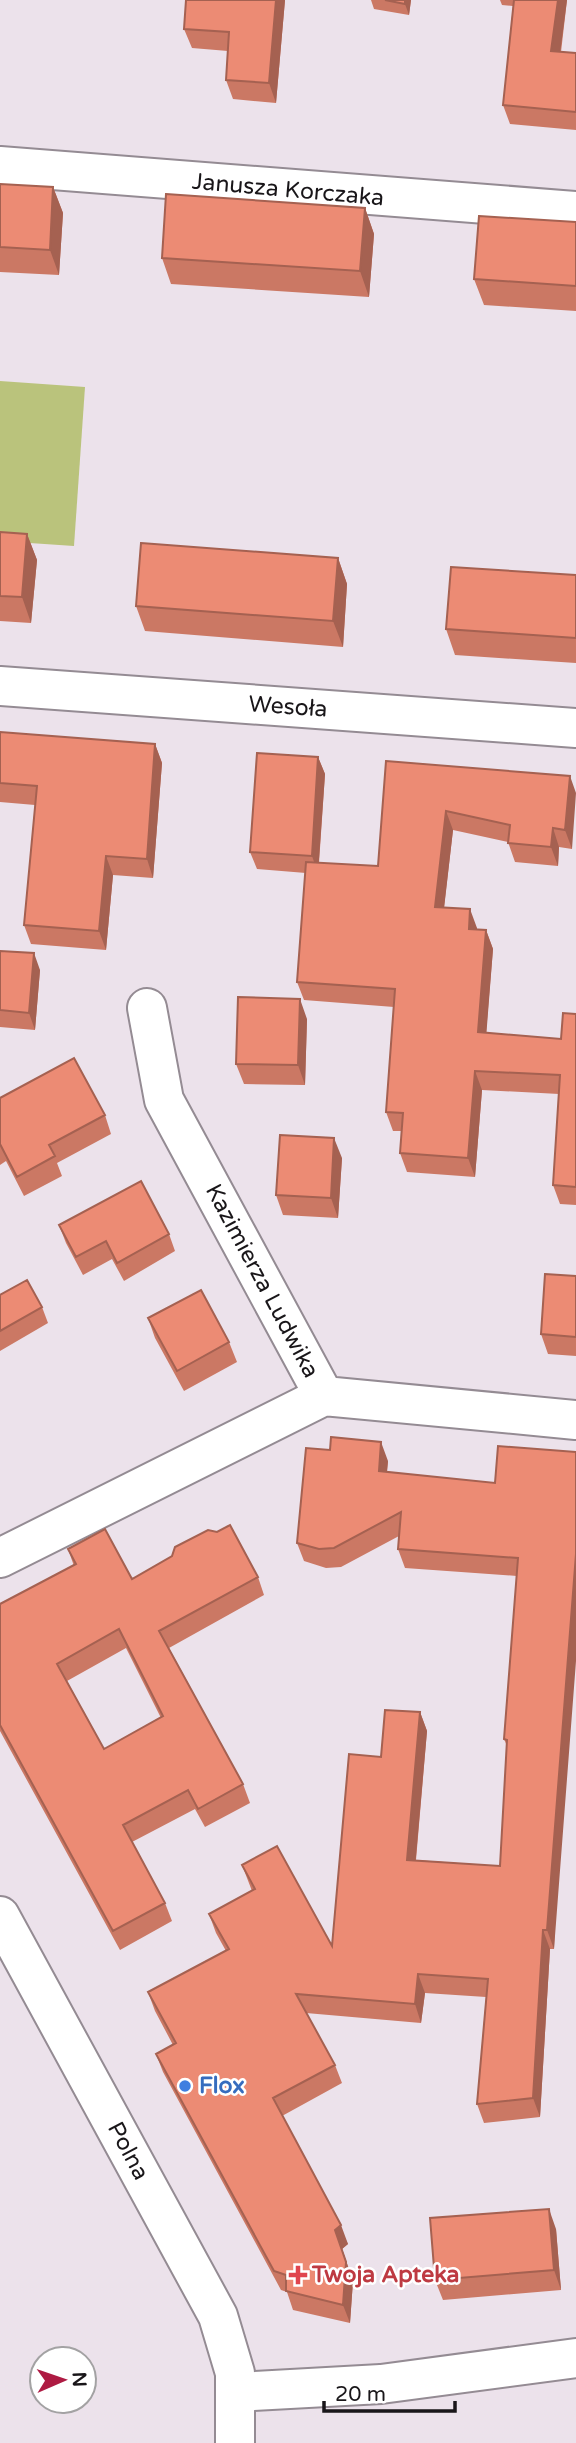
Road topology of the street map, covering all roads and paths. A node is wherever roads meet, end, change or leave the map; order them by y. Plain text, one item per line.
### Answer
1 (0, 166) edge
2 (576, 211) edge
3 (0, 686) edge
4 (576, 728) edge
5 (147, 1008) dead end
6 (324, 1396) junction
7 (576, 1420) edge
8 (0, 1558) edge
9 (0, 1916) edge
10 (576, 2358) edge
11 (237, 2392) junction
12 (235, 2443) edge

1 - 2 street, Janusza Korczaka
3 - 4 street, Wesoła
5 - 6 street, Kazimierza Ludwika
6 - 7 street, Kazimierza Ludwika
6 - 8 street
9 - 11 street, Polna
10 - 11 street
11 - 12 street, Polna

